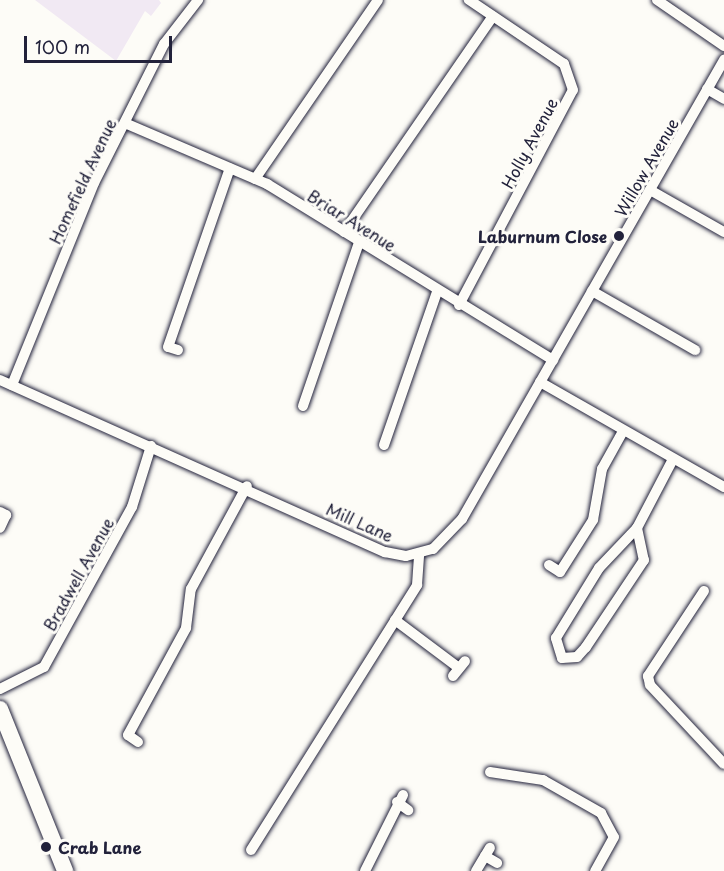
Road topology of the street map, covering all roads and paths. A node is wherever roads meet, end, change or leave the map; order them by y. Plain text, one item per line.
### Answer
1 (198, 0) edge
2 (378, 0) edge
3 (469, 0) edge
4 (657, 0) edge
5 (493, 16) junction
6 (724, 46) edge
7 (724, 60) edge
8 (707, 89) junction
9 (724, 99) edge
10 (125, 123) junction
11 (230, 168) junction
12 (255, 179) junction
13 (650, 190) junction
14 (344, 232) junction
15 (724, 232) edge
16 (359, 242) junction
17 (592, 291) junction
18 (437, 292) junction
19 (459, 304) junction
20 (168, 347) dead end
21 (695, 350) dead end
22 (553, 360) junction
23 (0, 380) edge
24 (540, 382) junction
25 (12, 386) junction
26 (303, 406) dead end
27 (622, 433) junction
28 (384, 445) dead end
29 (151, 446) junction
30 (673, 459) junction
31 (247, 486) junction
32 (724, 487) edge
33 (0, 512) edge
34 (0, 528) edge
35 (637, 528) junction
36 (419, 554) junction
37 (549, 565) dead end
38 (704, 591) dead end
39 (395, 620) junction
40 (459, 668) dead end
41 (0, 689) edge
42 (0, 710) edge
43 (138, 742) dead end
44 (724, 764) edge
45 (490, 772) dead end
46 (408, 810) dead end
47 (251, 850) dead end
48 (497, 863) dead end
49 (369, 869) edge
50 (64, 871) edge
51 (476, 871) edge
52 (595, 871) edge

1 - 10 street, Homefield Avenue
2 - 12 street
3 - 5 street, Holly Avenue
4 - 6 street
5 - 14 street
5 - 19 street, Holly Avenue
7 - 8 street, Willow Avenue
8 - 9 street
8 - 13 street, Willow Avenue
10 - 11 street, Briar Avenue
10 - 25 street, Homefield Avenue
11 - 12 street, Briar Avenue
11 - 20 street
12 - 14 street, Briar Avenue
13 - 15 street
13 - 17 street, Willow Avenue
14 - 16 street, Briar Avenue
16 - 18 street, Briar Avenue
16 - 26 street
17 - 21 street
17 - 22 street, Willow Avenue
18 - 19 street, Briar Avenue
18 - 28 street
19 - 22 street, Briar Avenue
22 - 24 street, Willow Avenue
23 - 25 street, Mill Lane
24 - 27 street
24 - 36 street
25 - 29 street, Mill Lane
27 - 30 street
27 - 37 street
29 - 31 street, Mill Lane
29 - 41 street, Bradwell Avenue
30 - 32 street
30 - 35 street
31 - 36 street, Mill Lane
31 - 43 street
33 - 34 street
35 - 35 street
36 - 39 street
38 - 44 street
39 - 40 street
39 - 47 street
42 - 50 highway
45 - 52 street
46 - 49 street
48 - 51 street

